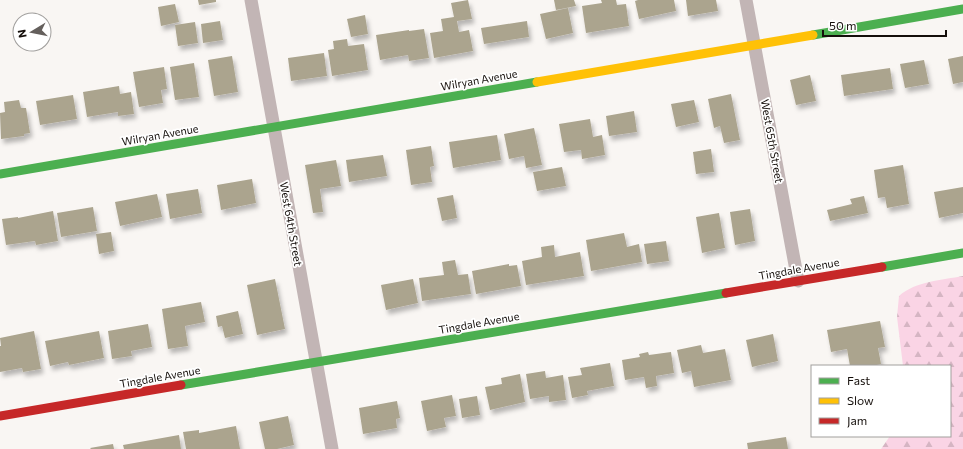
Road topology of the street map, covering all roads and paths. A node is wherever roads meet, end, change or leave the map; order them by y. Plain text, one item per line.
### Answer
1 (251, 0) edge
2 (746, 0) edge
3 (963, 9) edge
4 (754, 45) junction
5 (274, 127) junction
6 (0, 174) edge
7 (963, 253) edge
8 (798, 281) junction
9 (316, 363) junction
10 (0, 416) edge
11 (332, 449) edge

1 - 5 street, West 64th Street
2 - 4 street, West 65th Street
3 - 4 street, Wilryan Avenue
4 - 5 street, Wilryan Avenue
4 - 8 street, West 65th Street
5 - 6 street, Wilryan Avenue
5 - 9 street, West 64th Street
7 - 8 street, Tingdale Avenue
8 - 9 street, Tingdale Avenue
9 - 10 street, Tingdale Avenue
9 - 11 street, West 64th Street

